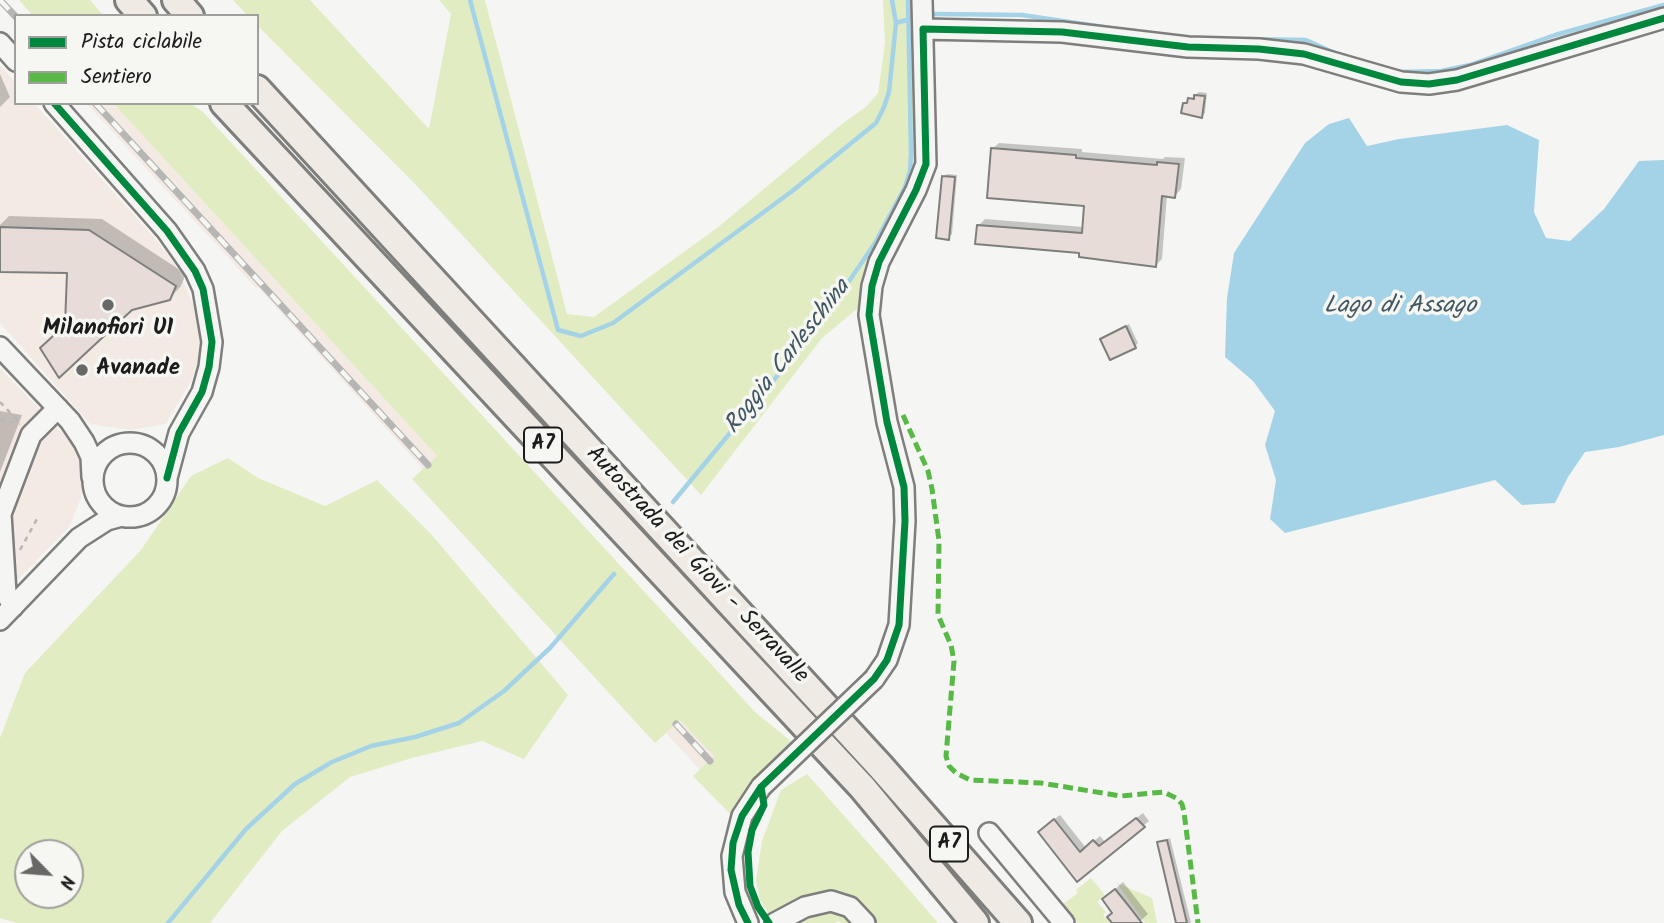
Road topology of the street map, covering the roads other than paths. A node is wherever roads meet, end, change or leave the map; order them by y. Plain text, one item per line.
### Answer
1 (129, 0) edge
2 (176, 0) edge
3 (922, 0) edge
4 (141, 14) edge
5 (188, 14) edge
6 (1664, 18) edge
7 (923, 29) junction
8 (0, 43) edge
9 (14, 59) edge
10 (259, 91) edge
11 (56, 105) edge
12 (226, 105) edge
13 (0, 347) edge
14 (191, 412) junction
15 (64, 415) junction
16 (125, 442) junction
17 (145, 446) junction
18 (167, 478) junction
19 (93, 484) junction
20 (122, 516) junction
21 (79, 538) junction
22 (7, 614) edge
23 (989, 833) dead end
24 (748, 923) edge
25 (775, 923) edge
26 (866, 923) edge
27 (975, 923) edge
28 (1018, 923) edge
29 (1064, 923) edge

1 - 4 highway
2 - 5 highway
3 - 7 street
6 - 7 street
7 - 24 street, bridge
8 - 9 street
10 - 28 highway, Autostrada dei Giovi - Serravalle / A7
11 - 14 street
12 - 27 highway, Autostrada dei Giovi - Serravalle / A7
13 - 15 street
14 - 17 street
14 - 18 street
15 - 16 street
15 - 19 street
15 - 22 street
16 - 17 street
16 - 19 street
17 - 18 street
18 - 20 street
19 - 20 street
19 - 21 street
20 - 21 street
21 - 22 street
23 - 29 street
25 - 26 street

